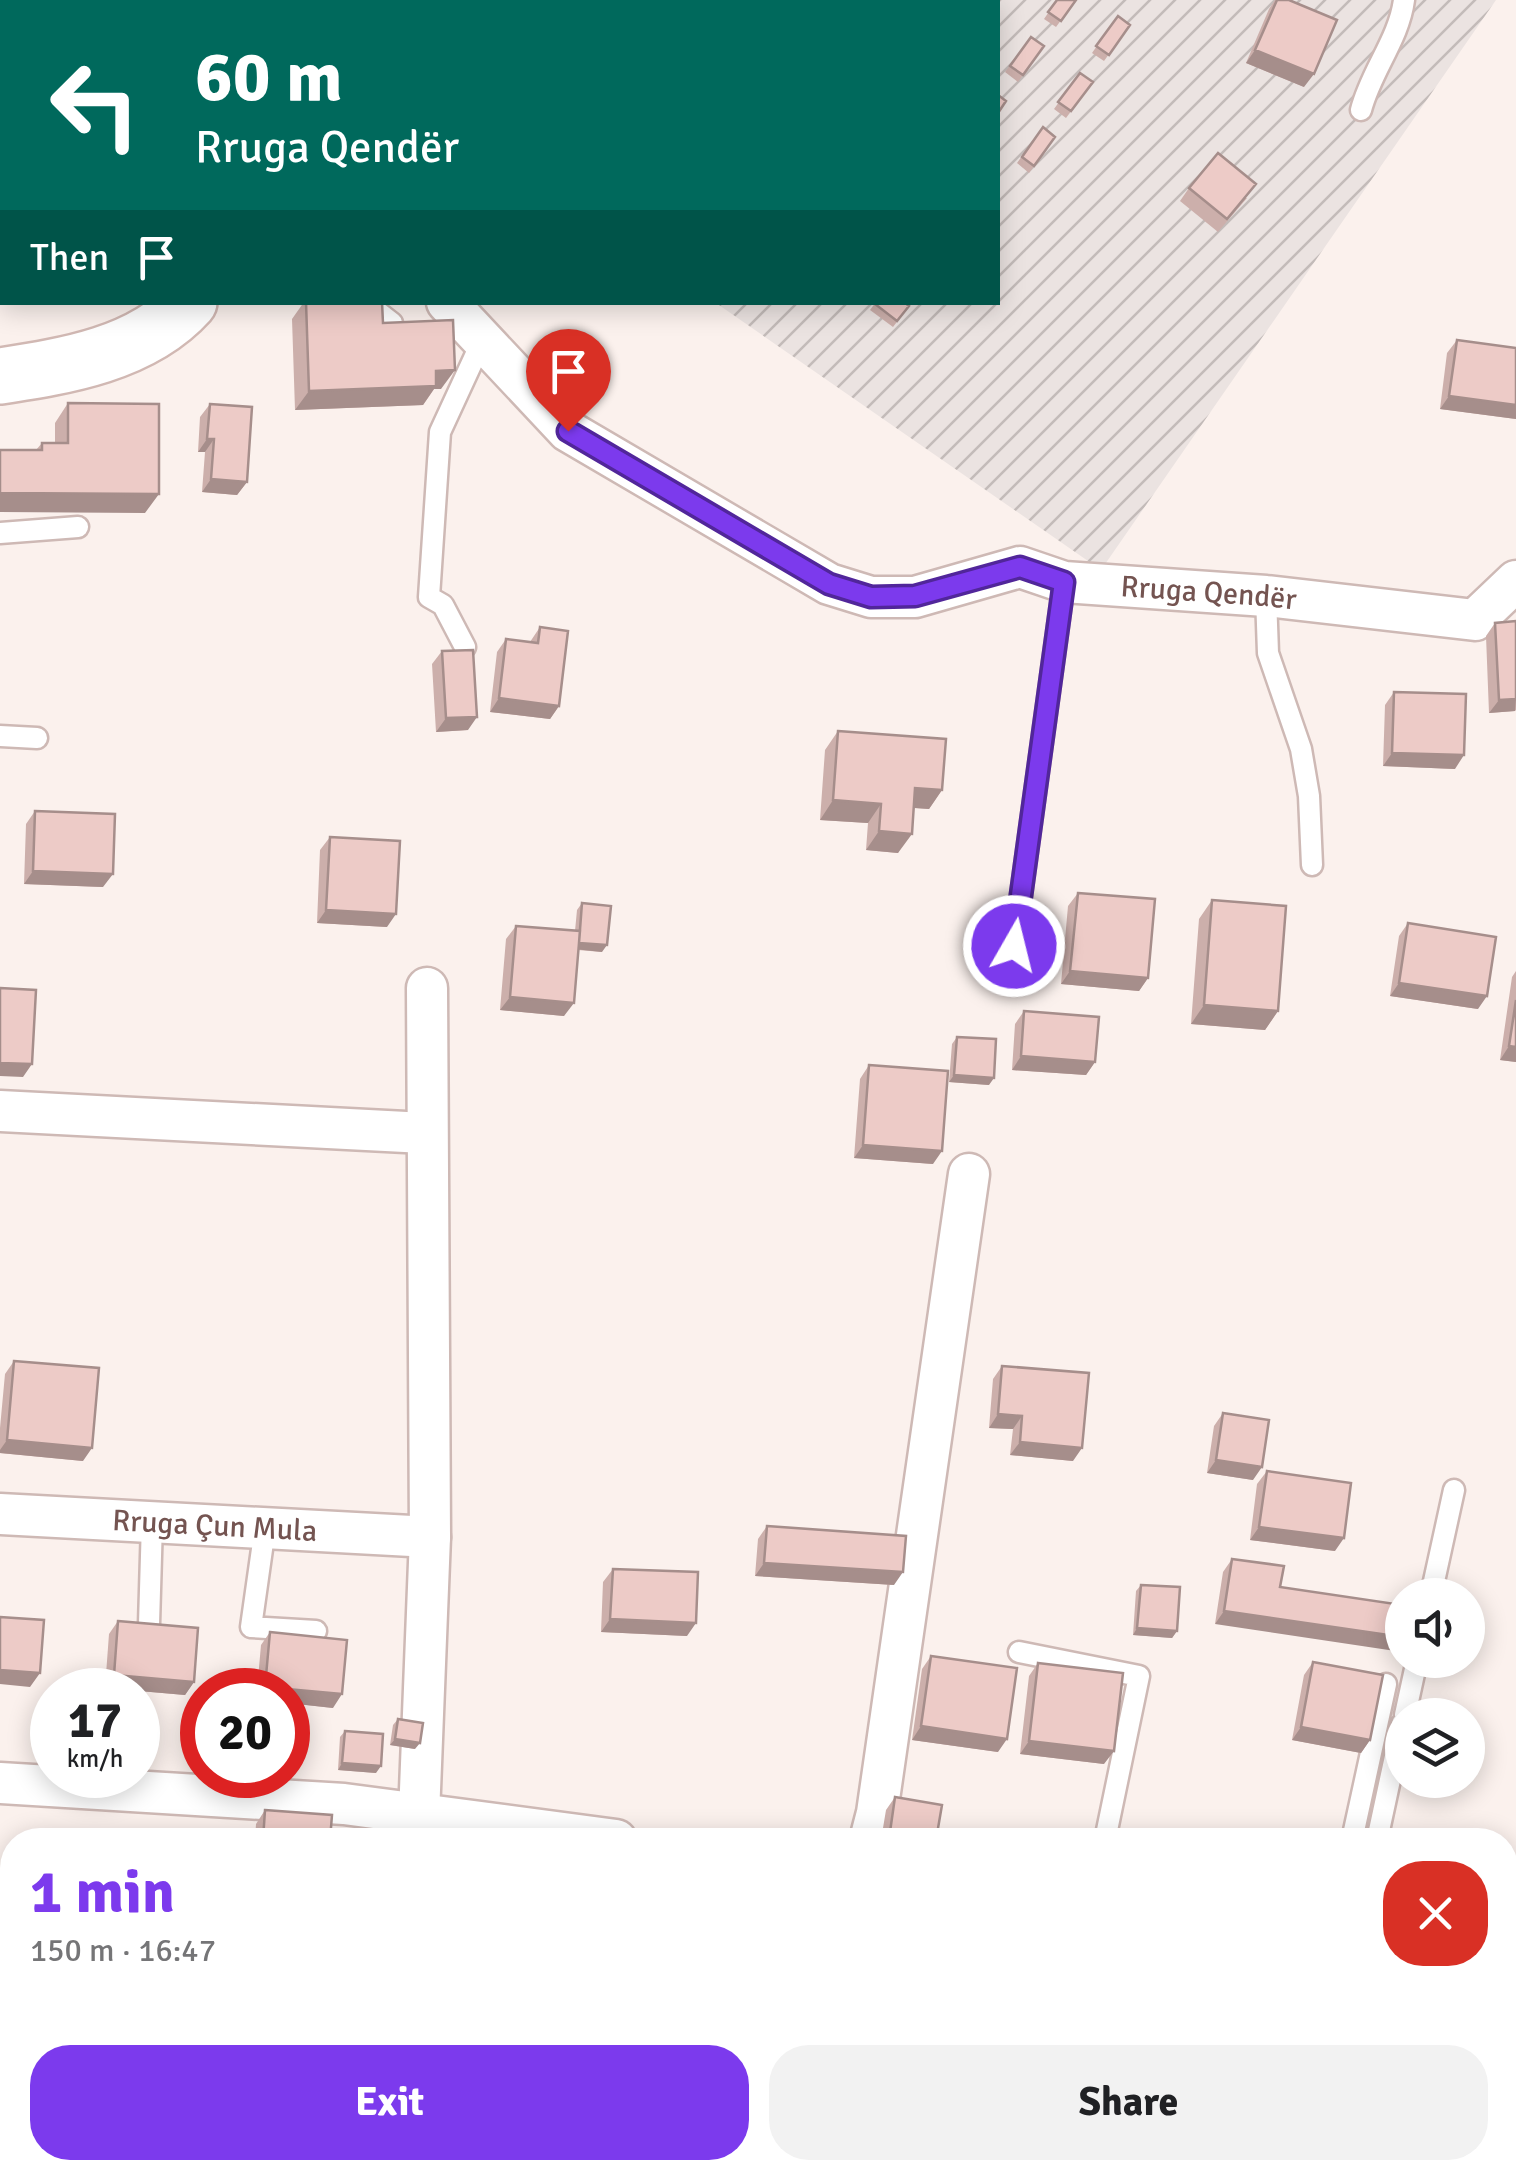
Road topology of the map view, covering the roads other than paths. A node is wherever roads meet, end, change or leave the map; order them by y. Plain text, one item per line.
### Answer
1 (1404, 0) edge
2 (1361, 110) dead end
3 (186, 305) edge
4 (369, 305) edge
5 (450, 305) edge
6 (392, 323) edge
7 (482, 341) junction
8 (0, 376) edge
9 (78, 528) dead end
10 (0, 533) edge
11 (1516, 580) edge
12 (1064, 582) junction
13 (1266, 596) junction
14 (465, 647) edge
15 (0, 736) edge
16 (37, 738) dead end
17 (1312, 865) dead end
18 (1014, 946) dead end
19 (427, 988) dead end
20 (0, 1111) edge
21 (425, 1132) junction
22 (969, 1174) dead end
23 (1454, 1490) dead end
24 (0, 1514) edge
25 (0, 1522) edge
26 (152, 1522) junction
27 (265, 1528) junction
28 (430, 1537) junction
29 (1435, 1578) edge
30 (149, 1624) edge
31 (316, 1631) dead end
32 (1019, 1652) dead end
33 (1386, 1684) edge
34 (0, 1782) edge
35 (1386, 1798) edge
36 (419, 1815) junction
37 (343, 1822) edge
38 (521, 1828) edge
39 (873, 1828) edge
40 (1108, 1828) edge
41 (1355, 1828) edge
42 (1380, 1828) edge

1 - 2 lane
3 - 8 main road
4 - 6 lane
5 - 7 street, Rruga Qendër
7 - 12 street, Rruga Qendër
7 - 14 lane
9 - 10 lane
11 - 13 street, Rruga Qendër
12 - 13 street, Rruga Qendër
12 - 18 lane
13 - 17 lane
15 - 16 lane
19 - 21 street
20 - 21 street
21 - 28 street
22 - 39 street
23 - 29 lane
24 - 25 lane
24 - 26 street, Rruga Çun Mula
26 - 27 street, Rruga Çun Mula
26 - 30 lane
27 - 28 street, Rruga Çun Mula
27 - 31 lane
28 - 36 street
32 - 40 lane
33 - 41 lane
34 - 37 street
35 - 42 lane
36 - 37 street
36 - 38 street

